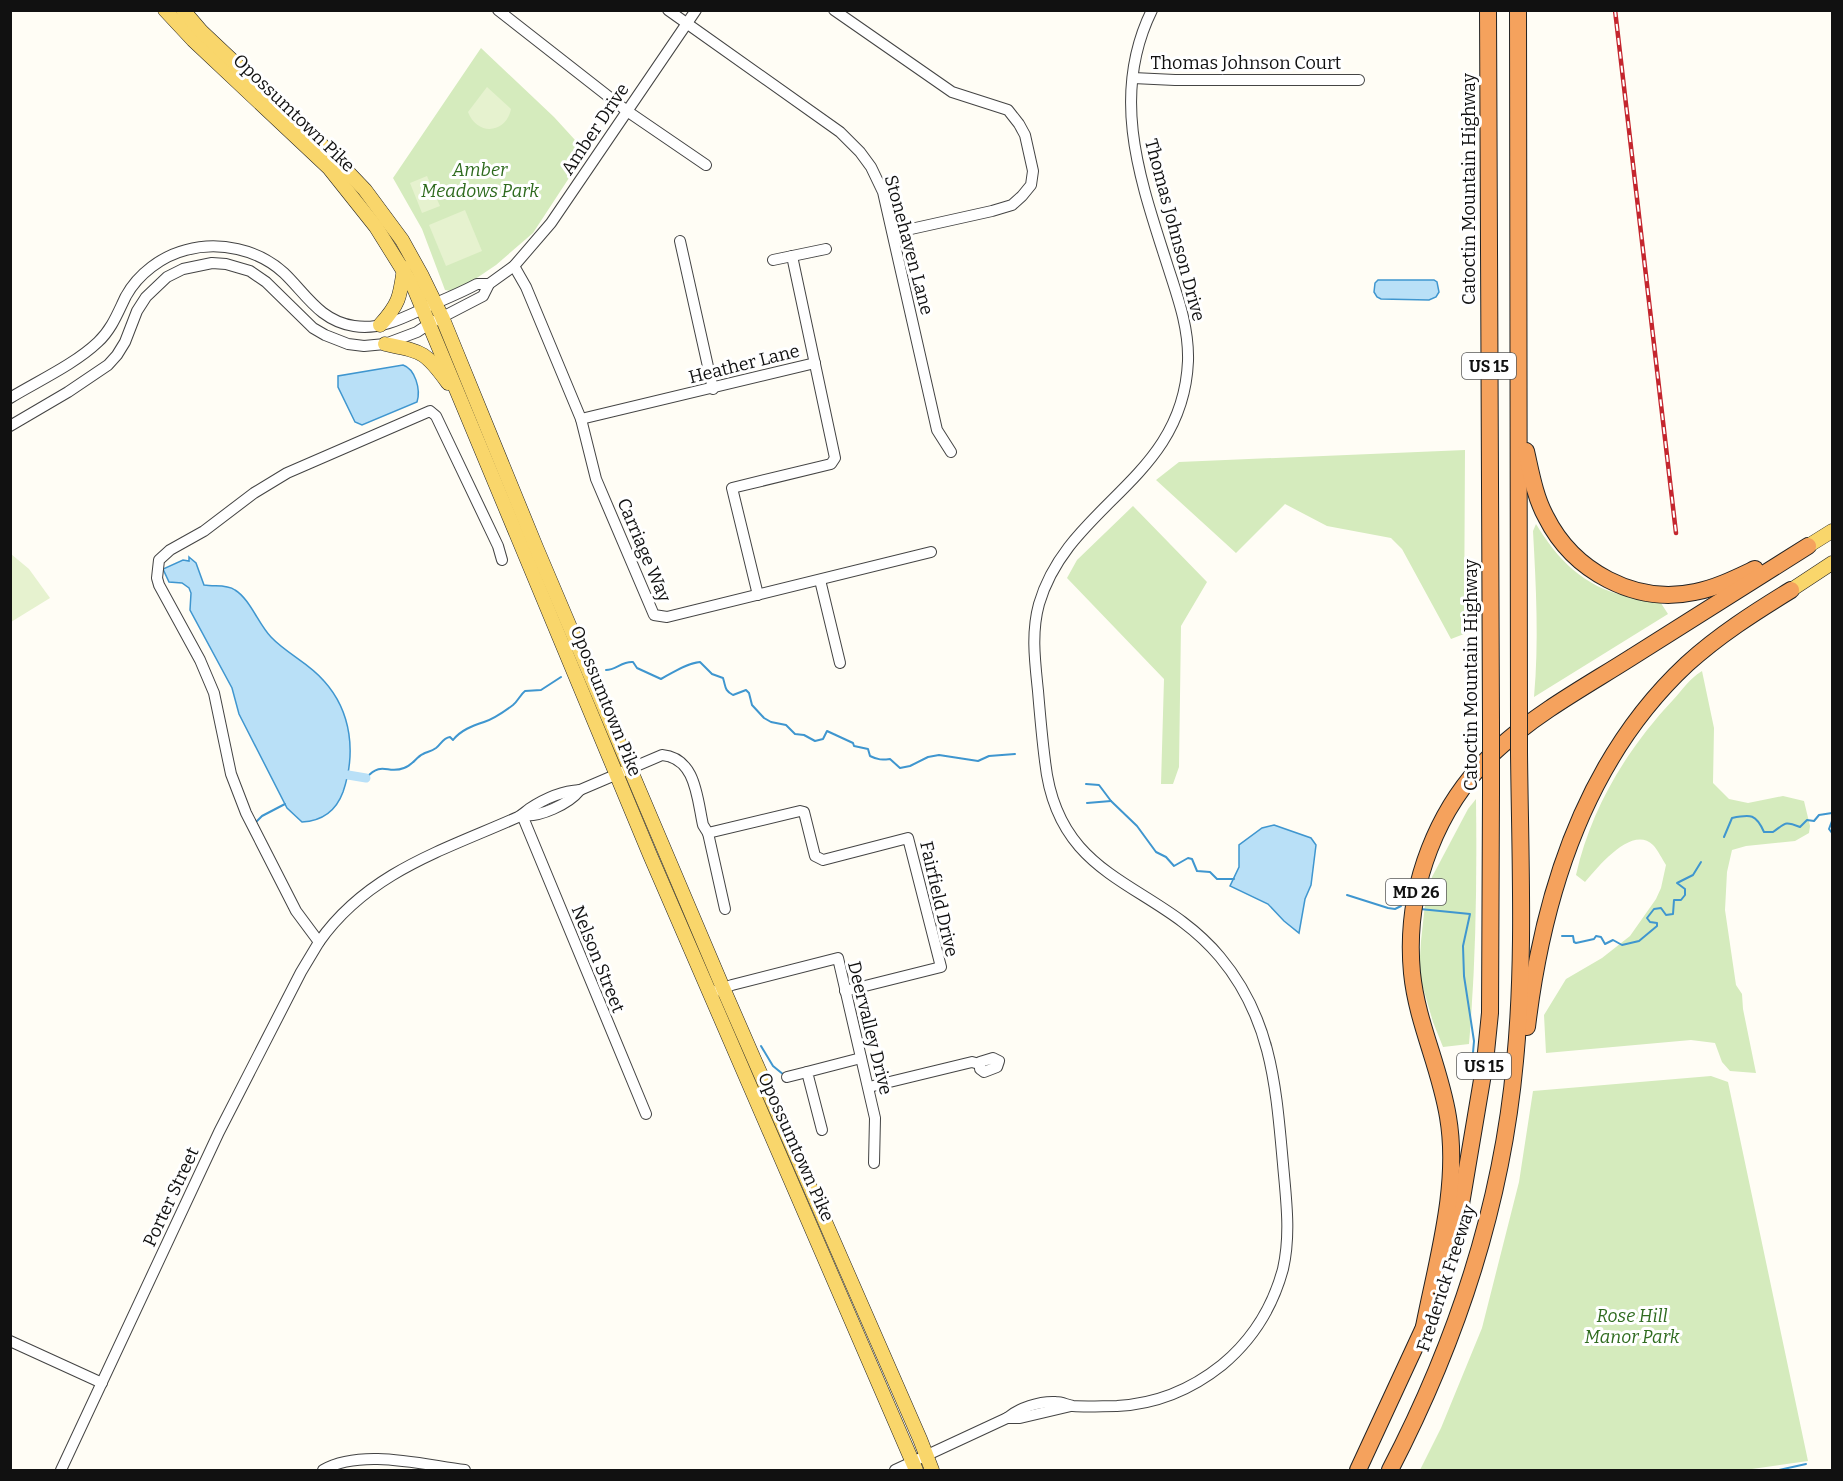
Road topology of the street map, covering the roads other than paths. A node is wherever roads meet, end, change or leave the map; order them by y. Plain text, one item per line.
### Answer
1 (165, 10) edge
2 (183, 10) edge
3 (498, 10) edge
4 (668, 10) edge
5 (696, 10) edge
6 (834, 10) edge
7 (1152, 10) edge
8 (1488, 10) edge
9 (1518, 10) edge
10 (686, 24) junction
11 (1133, 78) junction
12 (1359, 80) dead end
13 (627, 111) junction
14 (706, 165) dead end
15 (893, 233) junction
16 (680, 241) dead end
17 (826, 249) dead end
18 (792, 256) junction
19 (773, 260) dead end
20 (514, 266) junction
21 (404, 268) junction
22 (289, 279) junction
23 (489, 285) junction
24 (273, 294) junction
25 (429, 306) junction
26 (442, 317) junction
27 (429, 324) junction
28 (380, 325) junction
29 (385, 344) junction
30 (815, 363) junction
31 (713, 389) junction
32 (10, 398) edge
33 (462, 402) junction
34 (581, 419) junction
35 (1519, 423) junction
36 (10, 426) edge
37 (951, 452) dead end
38 (1833, 531) edge
39 (1808, 546) junction
40 (931, 552) dead end
41 (502, 560) dead end
42 (1833, 563) edge
43 (820, 580) junction
44 (1791, 590) joint
45 (758, 595) junction
46 (840, 663) dead end
47 (629, 768) junction
48 (615, 773) junction
49 (522, 815) junction
50 (708, 833) junction
51 (725, 909) dead end
52 (319, 942) junction
53 (717, 991) junction
54 (845, 991) junction
55 (861, 1058) junction
56 (979, 1064) dead end
57 (807, 1072) junction
58 (787, 1077) dead end
59 (869, 1087) junction
60 (1512, 1089) junction
61 (646, 1114) dead end
62 (822, 1130) dead end
63 (874, 1163) dead end
64 (1423, 1332) junction
65 (10, 1341) edge
66 (102, 1383) junction
67 (926, 1456) junction
68 (914, 1466) edge
69 (61, 1470) edge
70 (324, 1470) edge
71 (465, 1470) edge
72 (895, 1470) edge
73 (932, 1470) edge
74 (1358, 1470) edge
75 (1390, 1470) edge

1 - 21 main road, Opossumtown Pike
2 - 25 main road, Opossumtown Pike
3 - 13 street
4 - 10 street, Stonehaven Lane
5 - 10 street, Amber Drive
6 - 15 street
7 - 11 street, Thomas Johnson Drive
8 - 64 highway, Catoctin Mountain Highway / US 15, bridge
9 - 35 highway, US 15
10 - 13 street, Amber Drive
10 - 15 street, Stonehaven Lane
11 - 12 street, Thomas Johnson Court
11 - 67 street, Thomas Johnson Drive
13 - 14 street
13 - 20 street, Amber Drive
15 - 37 street, Stonehaven Lane
16 - 31 street
17 - 18 street
18 - 19 street
18 - 30 street
20 - 23 street, Amber Drive
20 - 34 street, Carriage Way
21 - 25 main road, Opossumtown Pike
21 - 28 main road
22 - 24 street
22 - 28 street, Amber Drive
22 - 32 street, Amber Drive
23 - 25 street, Amber Drive
23 - 26 street, Amber Drive
24 - 29 street, Amber Drive
24 - 36 street, Amber Drive
25 - 26 main road, Opossumtown Pike
25 - 27 main road, Opossumtown Pike
25 - 28 street, Amber Drive
26 - 27 street, Amber Drive
26 - 47 main road, Opossumtown Pike
27 - 29 street, Amber Drive
27 - 33 main road, Opossumtown Pike
29 - 33 main road
30 - 31 street, Heather Lane
30 - 45 street, Heather Lane
31 - 34 street, Heather Lane
33 - 48 main road, Opossumtown Pike
34 - 45 street, Carriage Way
35 - 39 highway
35 - 60 highway, US 15, bridge
38 - 39 main road, MD 26
39 - 64 highway, MD 26
40 - 43 street, Carriage Way
41 - 52 street
42 - 44 main road
43 - 45 street, Carriage Way
43 - 46 street
44 - 60 highway
47 - 48 street
47 - 50 street
47 - 53 main road, Opossumtown Pike
48 - 49 street, Porter Street
48 - 53 main road, Opossumtown Pike
49 - 52 street, Porter Street
49 - 61 street, Nelson Street
50 - 51 street
50 - 54 street, Fairfield Drive
52 - 66 street, Porter Street
53 - 54 street, Deervalley Drive
53 - 67 main road, Opossumtown Pike
53 - 68 main road, Opossumtown Pike
54 - 55 street, Deervalley Drive
55 - 57 street
55 - 59 street, Deervalley Drive
56 - 59 street
57 - 58 street
57 - 62 street
59 - 63 street, Deervalley Drive
60 - 75 highway, Frederick Freeway / US 15
64 - 74 highway, Frederick Freeway / US 15
65 - 66 street
66 - 69 street, Porter Street
67 - 68 street, Thomas Johnson Drive
67 - 73 main road, Opossumtown Pike
68 - 72 street, Thomas Johnson Drive
70 - 71 street

